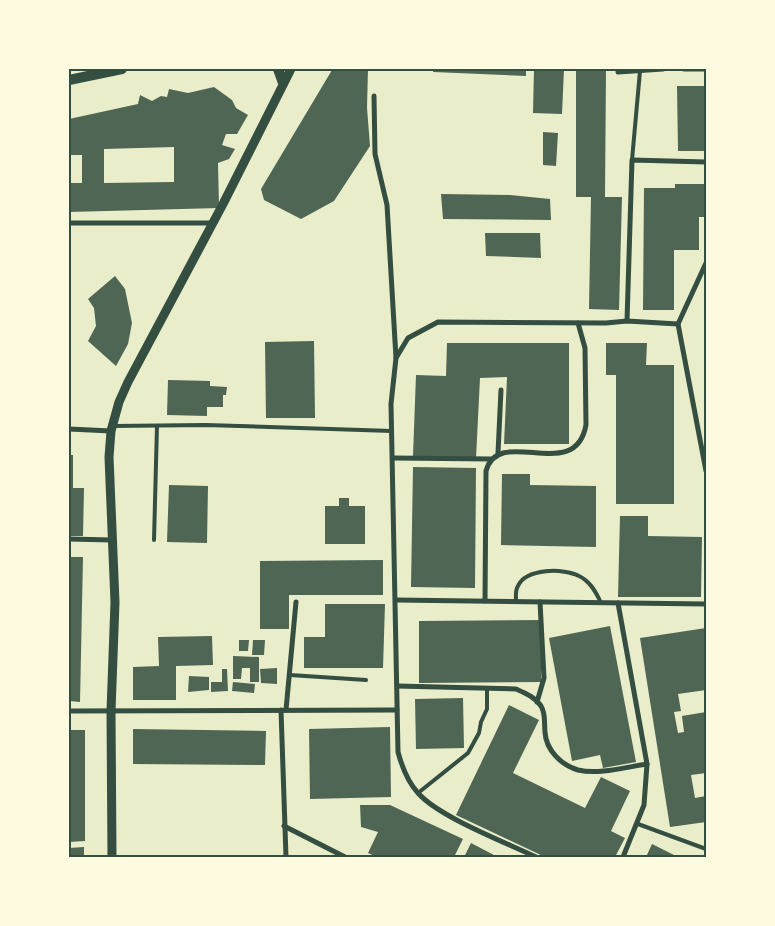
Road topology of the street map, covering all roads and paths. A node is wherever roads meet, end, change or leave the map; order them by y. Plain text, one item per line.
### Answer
1 (122, 69) edge
2 (278, 69) edge
3 (291, 69) edge
4 (662, 69) edge
5 (684, 69) edge
6 (706, 69) edge
7 (640, 71) junction
8 (618, 72) dead end
9 (69, 80) edge
10 (283, 83) junction
11 (374, 96) dead end
12 (632, 160) junction
13 (706, 162) edge
14 (69, 223) edge
15 (213, 223) junction
16 (706, 263) edge
17 (627, 321) junction
18 (578, 322) junction
19 (678, 324) junction
20 (396, 358) junction
21 (500, 390) dead end
22 (157, 426) junction
23 (111, 428) junction
24 (69, 429) edge
25 (392, 431) junction
26 (498, 453) junction
27 (393, 458) junction
28 (491, 459) junction
29 (706, 471) edge
30 (69, 539) edge
31 (112, 540) junction
32 (154, 540) dead end
33 (396, 600) junction
34 (485, 600) junction
35 (516, 601) junction
36 (296, 602) dead end
37 (540, 602) junction
38 (601, 603) junction
39 (618, 603) junction
40 (706, 604) edge
41 (290, 675) junction
42 (366, 680) dead end
43 (397, 686) junction
44 (487, 688) junction
45 (537, 702) junction
46 (283, 710) junction
47 (398, 710) junction
48 (69, 711) edge
49 (111, 711) junction
50 (647, 764) junction
51 (418, 793) junction
52 (638, 824) junction
53 (284, 826) junction
54 (706, 849) edge
55 (112, 857) edge
56 (286, 857) edge
57 (346, 857) edge
58 (536, 857) edge
59 (622, 857) edge

1 - 9 main road
2 - 10 main road
3 - 10 street
4 - 7 street
5 - 6 street
7 - 8 street
7 - 12 lane
10 - 15 street
11 - 20 street
12 - 13 street
12 - 17 street
14 - 15 street
15 - 23 street
16 - 19 street
17 - 18 street
17 - 19 street
18 - 20 street
18 - 26 street
19 - 29 street
20 - 25 street
21 - 26 street
22 - 23 lane
22 - 25 lane
22 - 32 lane
23 - 24 street
23 - 31 street
25 - 27 street
26 - 28 street
27 - 28 street
27 - 33 street
28 - 34 street
30 - 31 street
31 - 49 street
33 - 34 street
33 - 43 street
34 - 35 street
35 - 37 street
35 - 38 lane
36 - 41 street
37 - 38 street
37 - 45 street
38 - 39 street
39 - 40 street
39 - 50 street
41 - 42 lane
41 - 46 street
43 - 44 street
43 - 47 street
44 - 45 street
44 - 51 lane
45 - 50 street
46 - 47 street
46 - 49 street
46 - 53 street
47 - 51 street
48 - 49 street
49 - 55 street
50 - 52 street
51 - 58 street
52 - 54 lane
52 - 59 street
53 - 56 street
53 - 57 street

